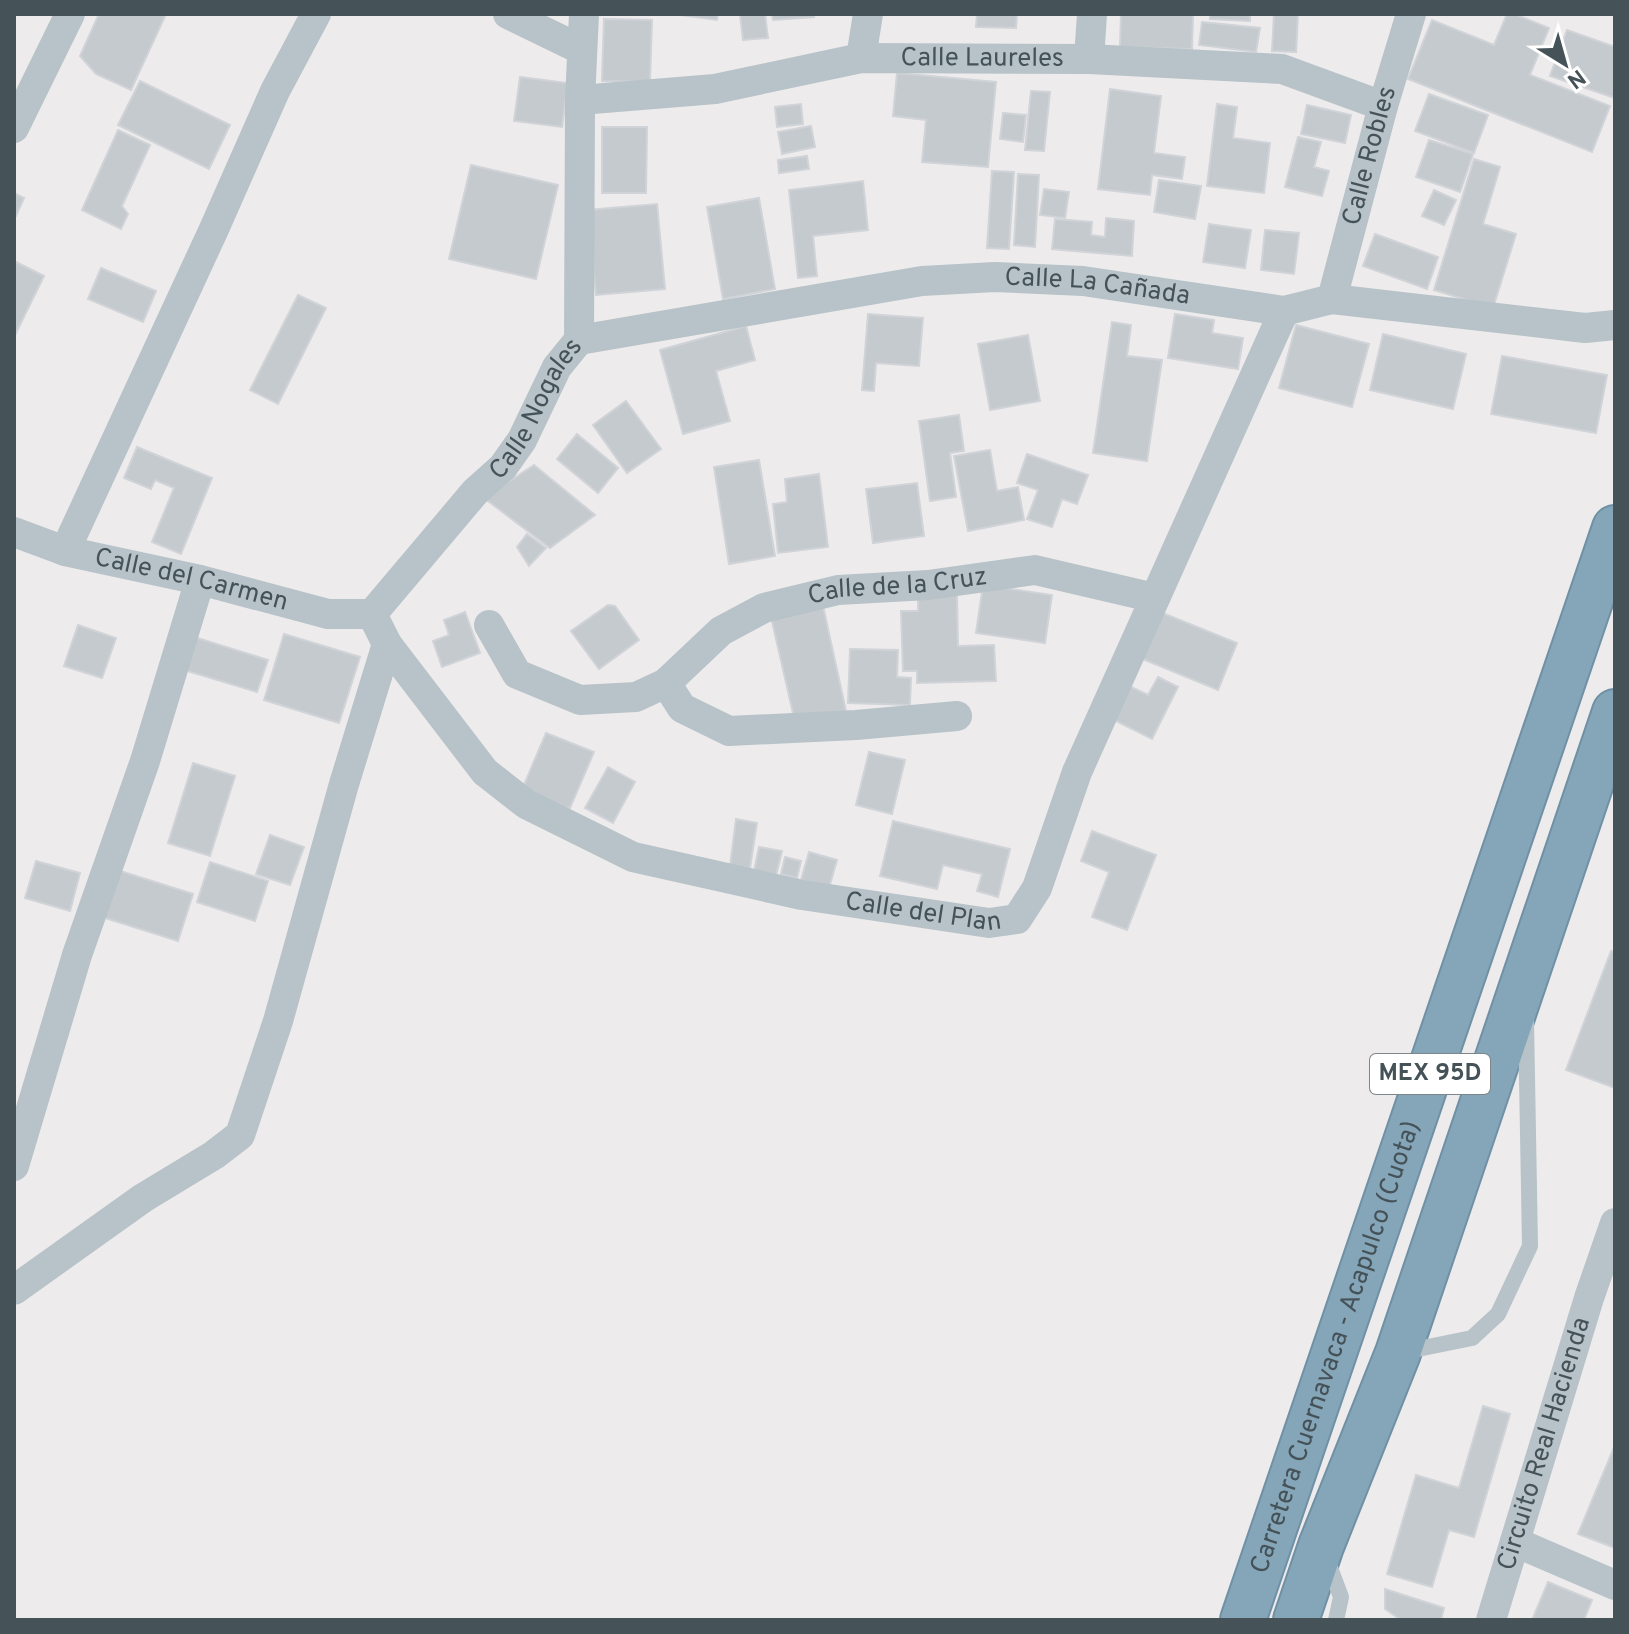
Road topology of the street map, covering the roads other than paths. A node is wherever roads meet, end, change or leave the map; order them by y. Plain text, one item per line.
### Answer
1 (70, 14) edge
2 (316, 14) edge
3 (508, 14) edge
4 (584, 14) edge
5 (868, 14) edge
6 (1092, 14) edge
7 (1411, 14) edge
8 (582, 50) junction
9 (861, 58) junction
10 (1089, 59) junction
11 (580, 100) junction
12 (1383, 106) junction
13 (14, 128) edge
14 (1332, 299) junction
15 (1284, 311) junction
16 (1615, 325) edge
17 (579, 340) junction
18 (1615, 528) edge
19 (14, 532) edge
20 (65, 551) junction
21 (200, 580) junction
22 (1155, 598) junction
23 (372, 614) junction
24 (489, 625) dead end
25 (387, 644) junction
26 (666, 683) junction
27 (1615, 712) edge
28 (957, 716) dead end
29 (1526, 974) junction
30 (14, 1166) edge
31 (1615, 1223) edge
32 (14, 1290) edge
33 (1602, 1304) edge
34 (1398, 1353) junction
35 (1515, 1542) junction
36 (1321, 1546) junction
37 (1615, 1585) edge
38 (1243, 1620) edge
39 (1296, 1620) edge
40 (1336, 1620) edge
41 (1491, 1620) edge

1 - 13 street
2 - 20 street
3 - 8 street
4 - 8 street, Calle Nogales
5 - 9 street
6 - 10 street
7 - 12 street, Calle Robles
8 - 11 street, Calle Nogales
9 - 10 street, Calle Laureles
9 - 11 street, Calle Laureles
10 - 12 street, Calle Laureles
11 - 17 street, Calle Nogales
12 - 14 street, Calle Robles
14 - 15 street, Calle La Cañada
14 - 16 street, Calle La Cañada
15 - 17 street, Calle La Cañada
15 - 22 street, Calle del Plan
17 - 23 street, Calle Nogales
18 - 38 highway, Carretera Cuernavaca - Acapulco (Cuota) / MEX 95D
19 - 20 street, Calle del Carmen
20 - 21 street, Calle del Carmen
21 - 23 street, Calle del Carmen
21 - 30 street
22 - 25 street, Calle del Plan
22 - 26 street, Calle de la Cruz
23 - 25 street, Calle del Plan
24 - 26 street, Calle de la Cruz
25 - 32 street
26 - 28 street
27 - 29 highway, Carretera Cuernavaca - Acapulco (Cuota) / MEX 95D
29 - 34 highway, Carretera Cuernavaca - Acapulco (Cuota) / MEX 95D
29 - 34 lane
31 - 33 street, Circuito Real Hacienda
33 - 35 street, Circuito Real Hacienda
34 - 36 highway, Carretera Cuernavaca - Acapulco (Cuota) / MEX 95D
35 - 37 street
35 - 41 street, Circuito Real Hacienda
36 - 39 highway, Carretera Cuernavaca - Acapulco (Cuota) / MEX 95D
36 - 40 lane

